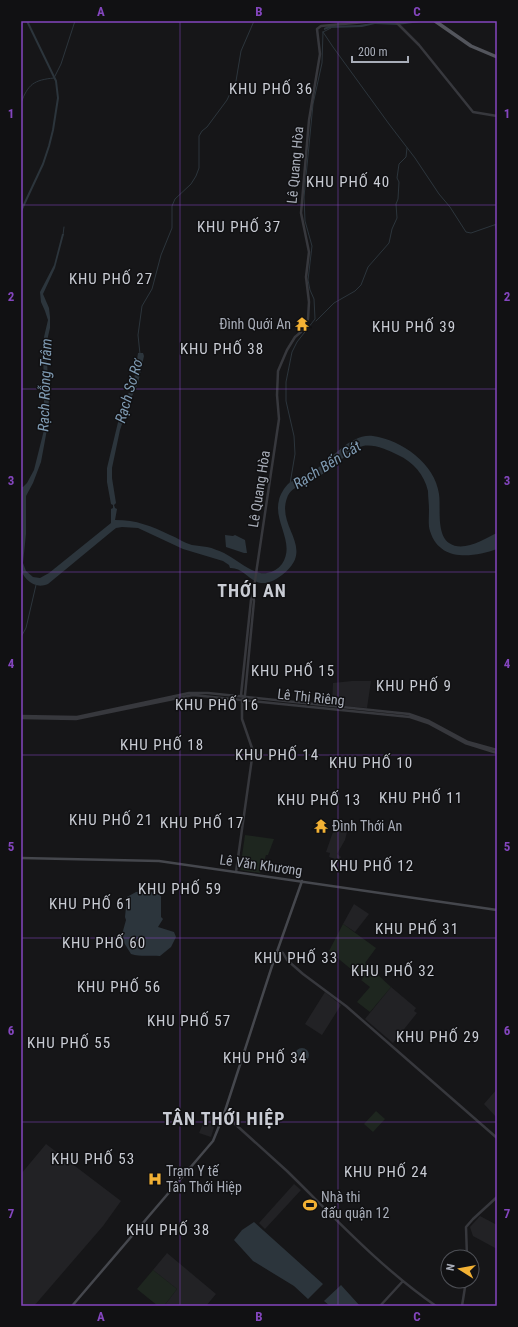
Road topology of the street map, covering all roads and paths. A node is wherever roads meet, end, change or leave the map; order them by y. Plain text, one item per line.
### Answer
1 (376, 21) edge
2 (395, 21) edge
3 (435, 21) edge
4 (497, 57) edge
5 (497, 116) edge
6 (243, 698) junction
7 (21, 717) edge
8 (497, 752) edge
9 (21, 858) edge
10 (236, 872) junction
11 (302, 881) junction
12 (497, 910) edge
13 (277, 951) junction
14 (224, 1114) junction
15 (497, 1138) edge
16 (497, 1197) edge
17 (467, 1249) edge
18 (403, 1282) junction
19 (465, 1289) edge
20 (72, 1306) edge
21 (380, 1306) edge
22 (436, 1306) edge
23 (462, 1306) edge

1 - 6 street, Lê Quang Hòa
2 - 5 street
3 - 4 main road
6 - 7 street, Lê Thị Riêng
6 - 8 street, Lê Thị Riêng
6 - 10 street
9 - 10 main road, Lê Văn Khương
10 - 11 main road, Lê Văn Khương
11 - 12 main road, Lê Văn Khương
11 - 13 main road
13 - 14 main road
13 - 15 street
14 - 18 street
14 - 20 main road
16 - 17 street
18 - 21 street
18 - 22 street
19 - 23 street

